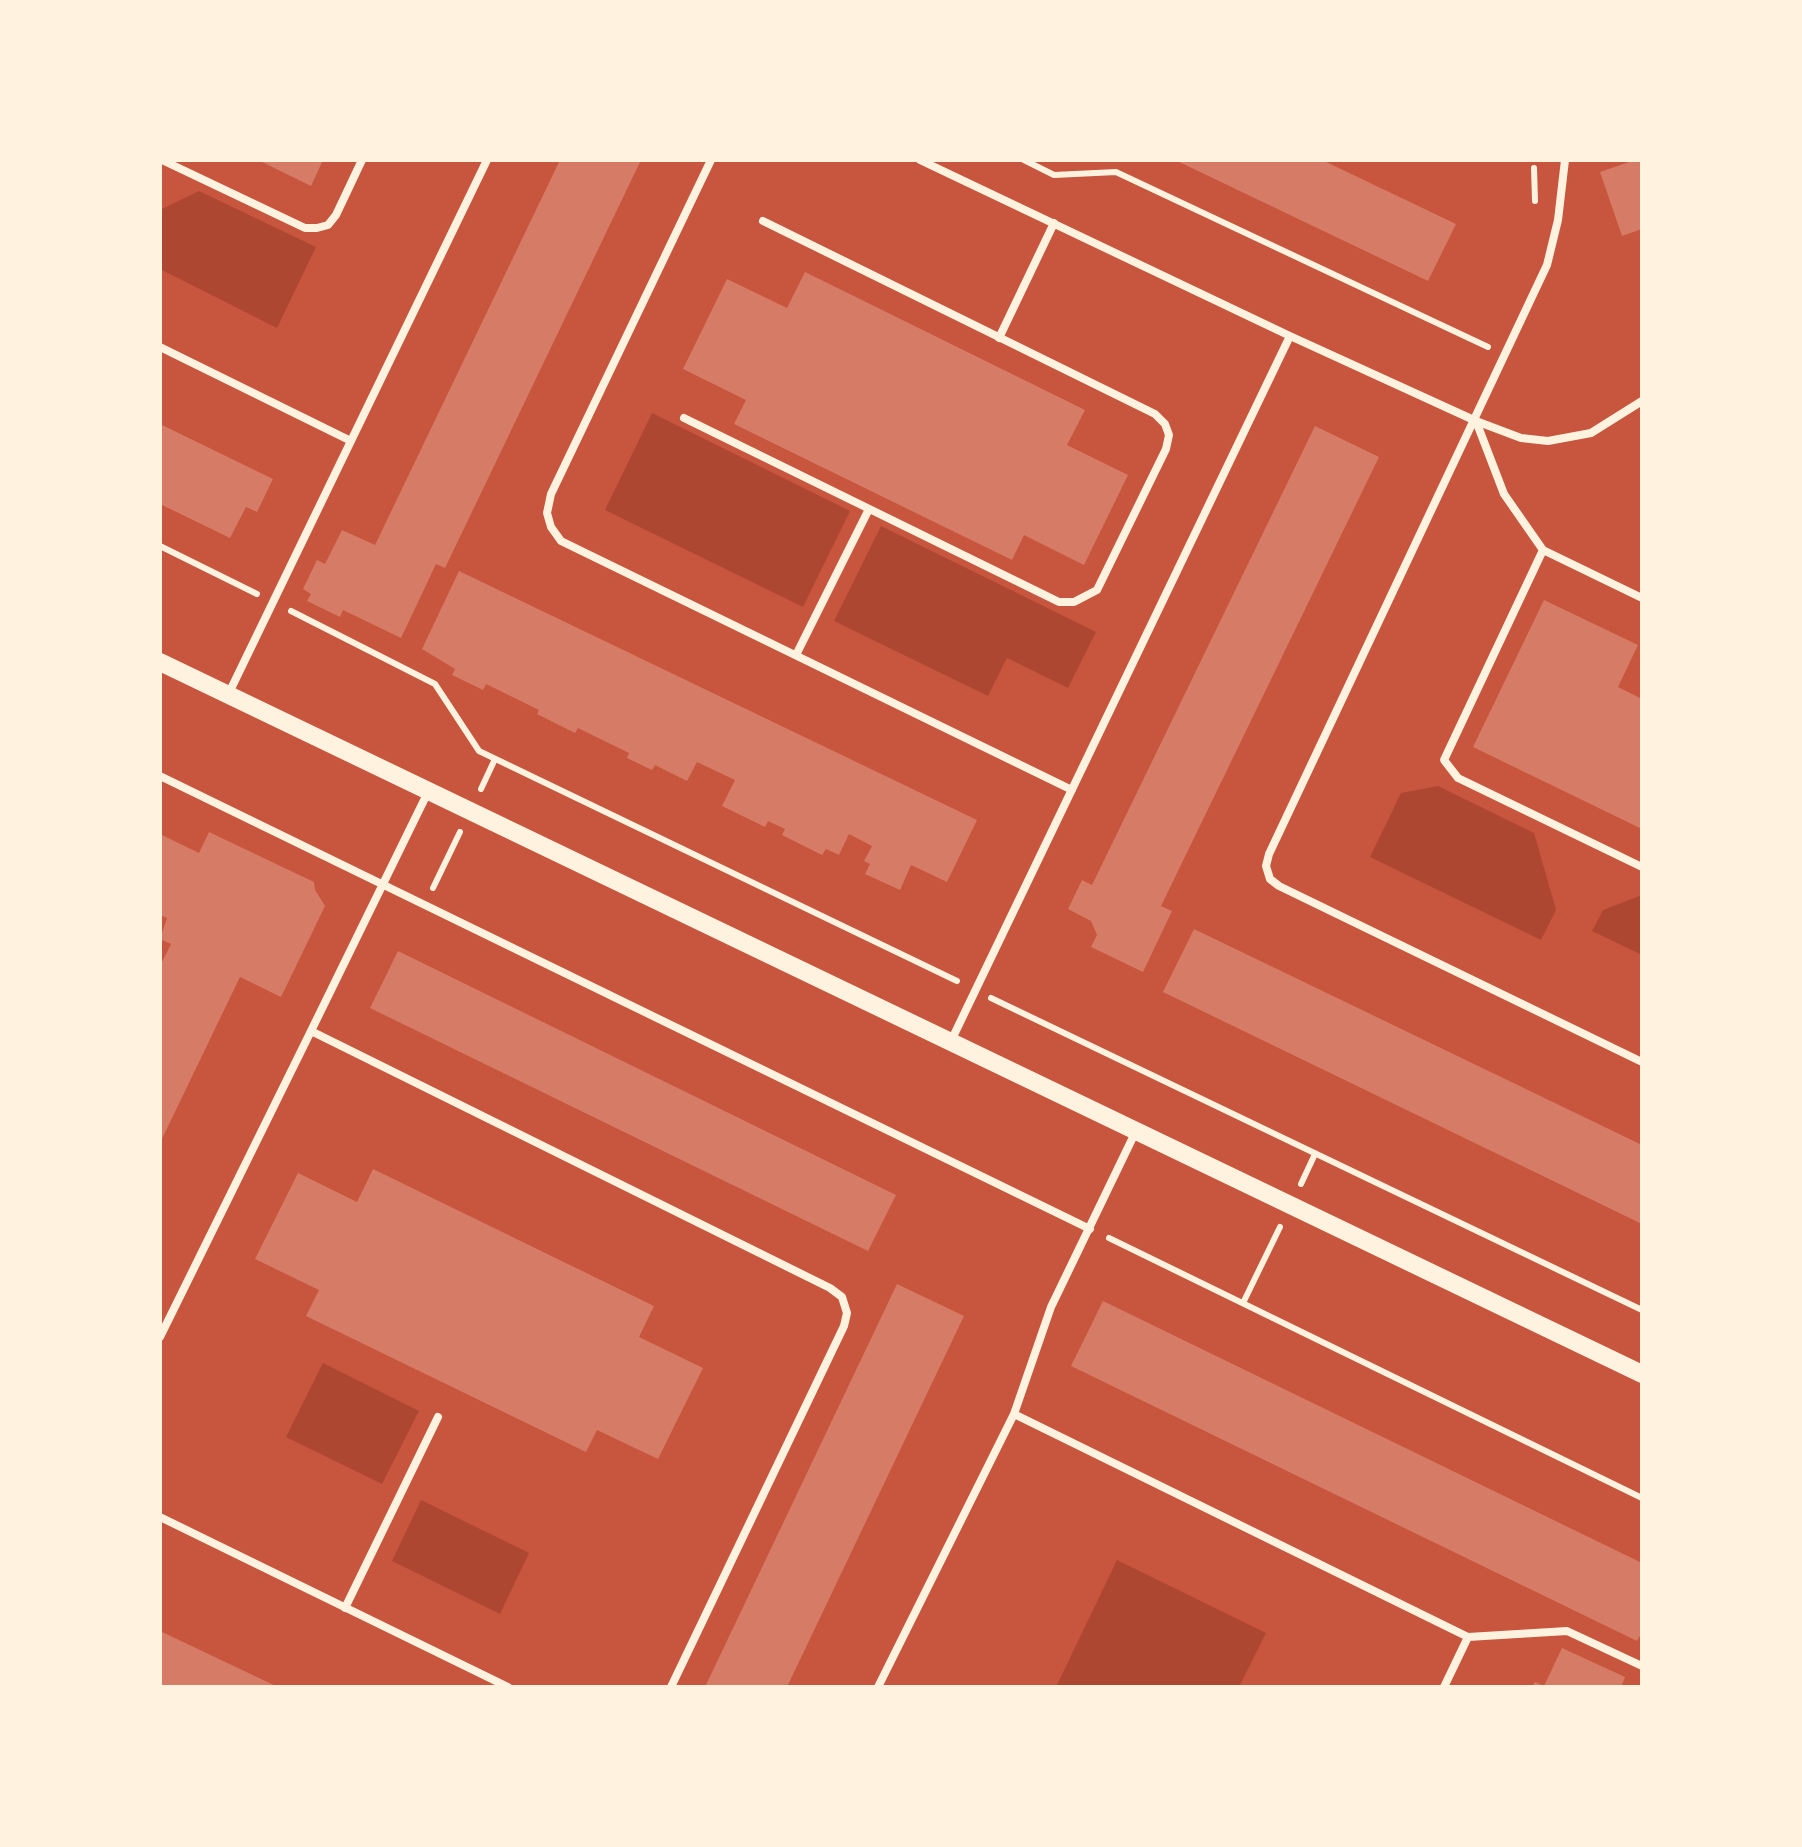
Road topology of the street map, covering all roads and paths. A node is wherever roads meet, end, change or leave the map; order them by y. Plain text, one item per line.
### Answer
1 (163, 160) edge
2 (362, 160) edge
3 (487, 160) edge
4 (710, 160) edge
5 (920, 160) edge
6 (1024, 160) edge
7 (1565, 160) edge
8 (160, 168) edge
9 (1534, 168) dead end
10 (1536, 214) dead end
11 (763, 221) dead end
12 (1054, 224) junction
13 (1290, 336) junction
14 (999, 338) junction
15 (160, 347) edge
16 (1490, 348) dead end
17 (1642, 401) edge
18 (684, 418) dead end
19 (1476, 421) junction
20 (351, 441) junction
21 (869, 509) junction
22 (160, 546) edge
23 (1543, 550) junction
24 (1642, 598) edge
25 (273, 602) junction
26 (796, 655) junction
27 (160, 662) edge
28 (228, 695) junction
29 (160, 776) edge
30 (1072, 790) junction
31 (429, 792) junction
32 (1642, 867) edge
33 (383, 884) junction
34 (976, 990) junction
35 (311, 1030) junction
36 (950, 1043) junction
37 (1642, 1062) edge
38 (1135, 1133) junction
39 (1090, 1228) junction
40 (1642, 1310) edge
41 (160, 1337) edge
42 (1642, 1374) edge
43 (1014, 1414) junction
44 (438, 1417) dead end
45 (1642, 1498) edge
46 (160, 1518) edge
47 (345, 1608) junction
48 (1468, 1637) junction
49 (1642, 1666) edge
50 (508, 1687) edge
51 (671, 1687) edge
52 (878, 1687) edge
53 (1444, 1687) edge

1 - 2 lane
1 - 8 lane
3 - 20 lane
4 - 26 lane
5 - 12 lane
6 - 16 path
7 - 19 lane
9 - 10 path
11 - 14 lane
12 - 13 lane
12 - 14 lane
13 - 19 lane
13 - 30 lane
14 - 21 lane
15 - 20 lane
17 - 19 lane
18 - 21 lane
19 - 23 lane
19 - 37 lane
20 - 25 lane
21 - 26 lane
22 - 25 path
23 - 24 lane
23 - 32 lane
25 - 28 lane
25 - 34 path
26 - 30 lane
27 - 28 street
28 - 31 street
29 - 33 lane
30 - 34 lane
31 - 33 lane
31 - 36 street
33 - 35 lane
33 - 39 lane
34 - 36 lane
34 - 40 path
35 - 41 lane
35 - 51 lane
36 - 38 street
38 - 39 lane
38 - 42 street
39 - 43 lane
39 - 45 path
43 - 48 lane
43 - 52 lane
44 - 47 lane
46 - 47 lane
47 - 50 lane
48 - 49 lane
48 - 53 lane

